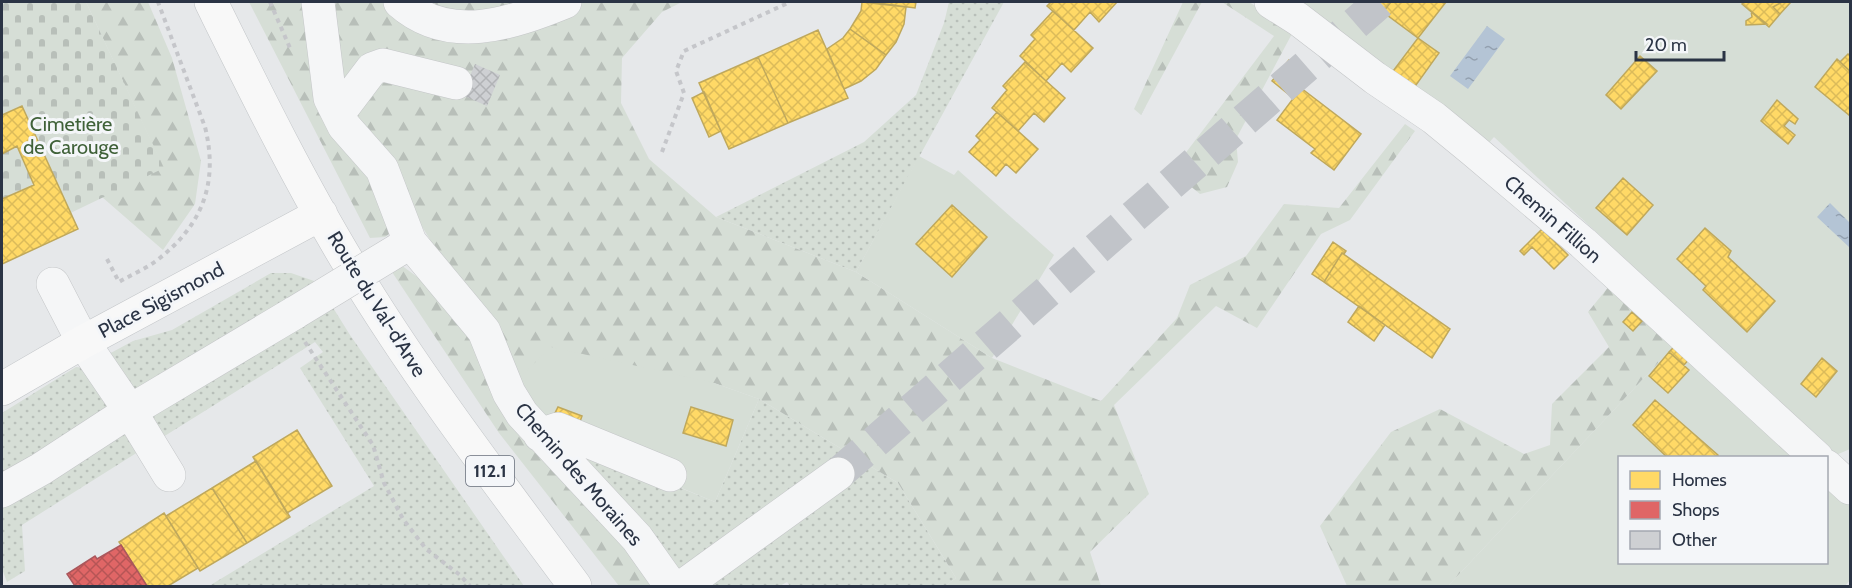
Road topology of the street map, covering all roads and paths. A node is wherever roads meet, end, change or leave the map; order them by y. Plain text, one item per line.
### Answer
1 (158, 2) edge
2 (211, 2) edge
3 (318, 2) edge
4 (400, 2) edge
5 (565, 2) edge
6 (790, 2) edge
7 (1271, 2) edge
8 (456, 83) dead end
9 (338, 114) junction
10 (662, 152) dead end
11 (321, 214) junction
12 (404, 246) junction
13 (107, 259) dead end
14 (53, 284) dead end
15 (291, 316) junction
16 (83, 342) junction
17 (2, 389) edge
18 (130, 411) junction
19 (540, 435) junction
20 (1815, 456) edge
21 (1828, 467) edge
22 (838, 474) tunnel mouth
23 (168, 475) dead end
24 (669, 475) dead end
25 (1851, 488) edge
26 (2, 491) edge
27 (470, 586) edge
28 (575, 586) edge
29 (671, 586) edge
30 (683, 586) edge

1 - 13 path
2 - 11 main road, Route du Val-d'Arve / 112.1
3 - 9 street, Chemin des Moraines
4 - 5 street
6 - 10 path
7 - 20 street, Chemin Fillion
8 - 9 street
9 - 12 street, Chemin des Moraines
11 - 16 main road, Place Sigismond
11 - 28 main road, Route du Val-d'Arve / 112.1
12 - 15 street, bridge
12 - 19 street, Chemin des Moraines
14 - 16 street
15 - 18 street
15 - 27 path
16 - 17 main road, Place Sigismond
16 - 18 street
18 - 23 street
18 - 26 street
19 - 24 street
19 - 29 street, Chemin des Moraines
21 - 25 street
22 - 30 street

